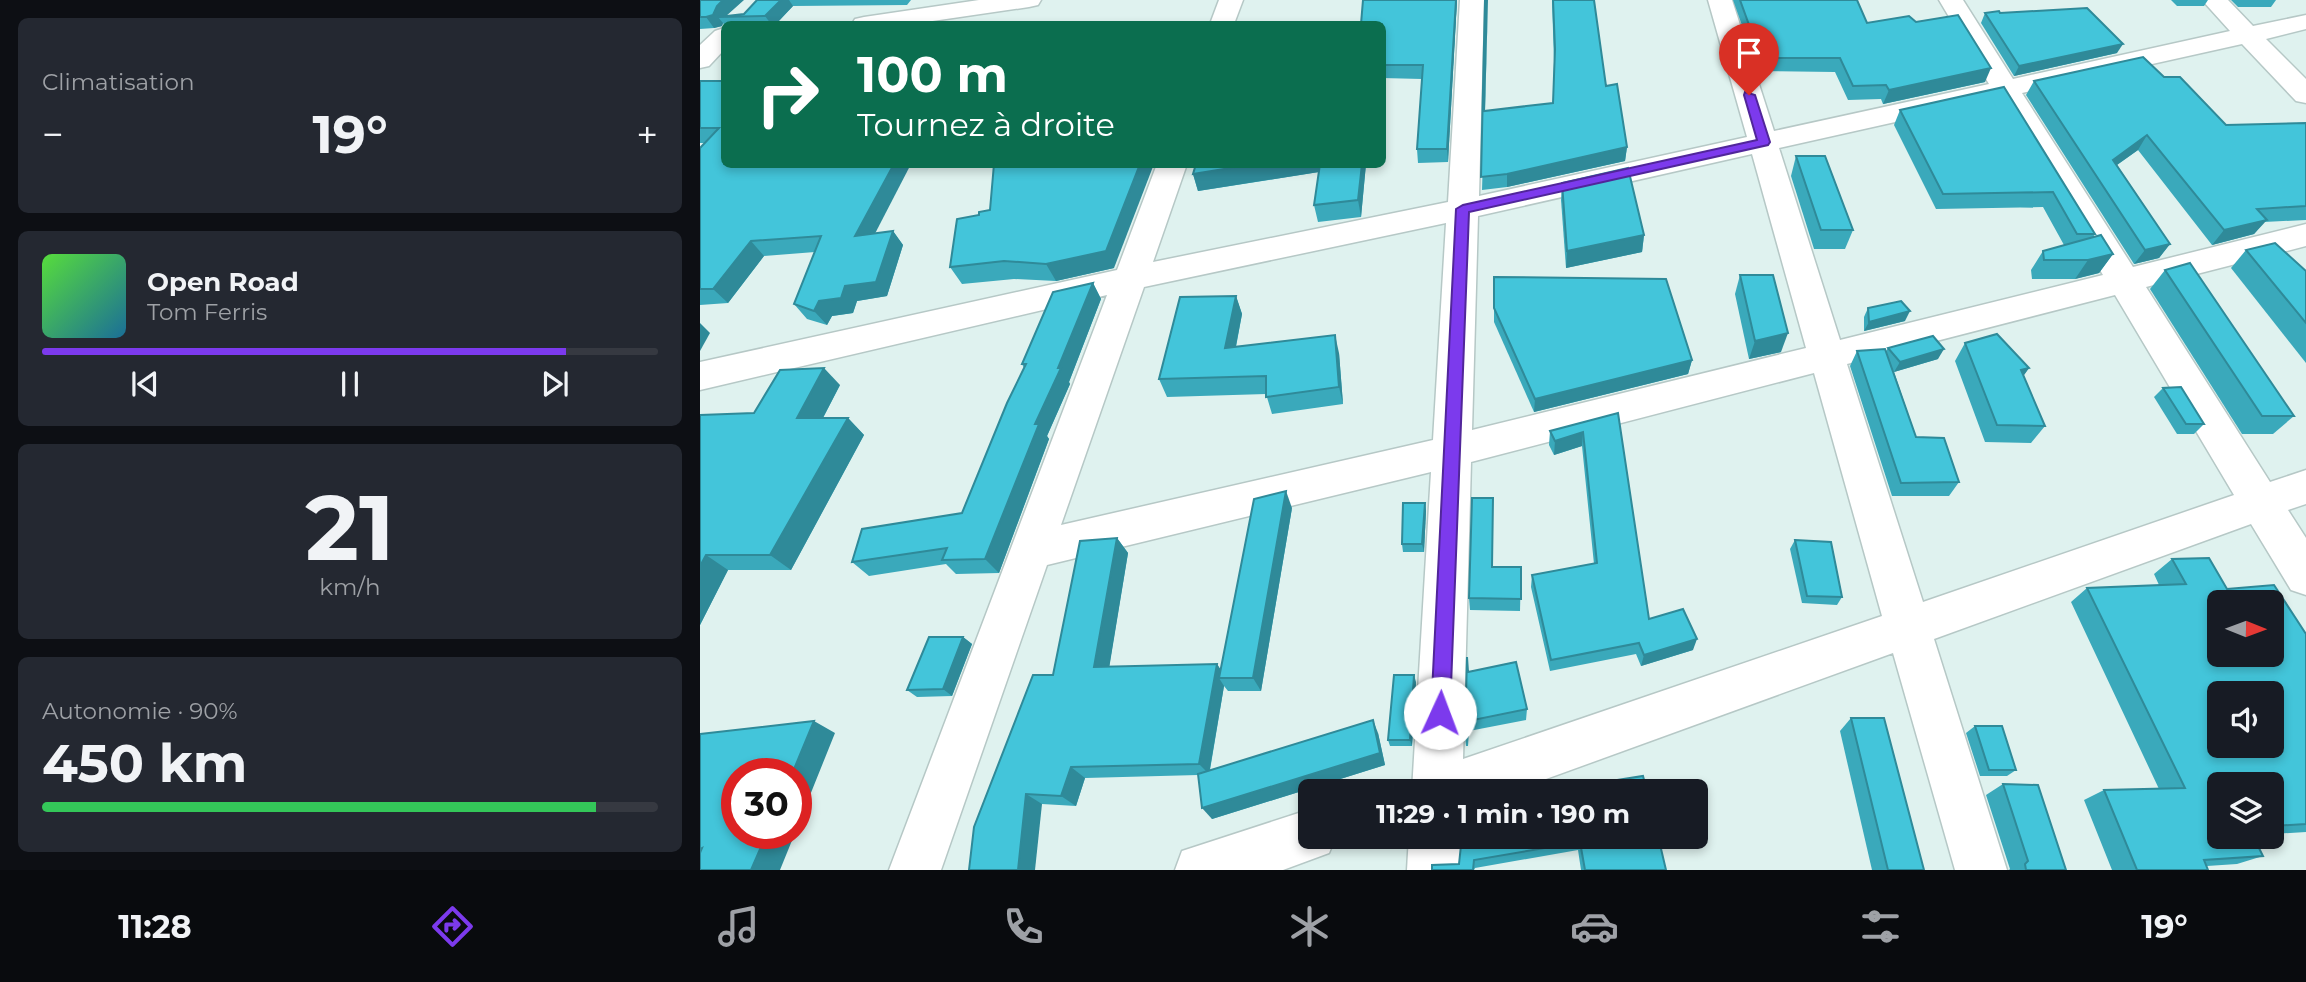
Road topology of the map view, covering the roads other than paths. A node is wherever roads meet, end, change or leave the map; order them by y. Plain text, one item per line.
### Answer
1 (1029, 0) edge
2 (1231, 0) edge
3 (1472, 0) edge
4 (1720, 0) edge
5 (1951, 0) edge
6 (2214, 0) edge
7 (885, 21) edge
8 (1223, 21) edge
9 (2306, 22) edge
10 (2248, 35) junction
11 (2007, 88) junction
12 (2306, 95) edge
13 (1764, 142) junction
14 (1171, 168) edge
15 (1463, 209) junction
16 (2306, 235) edge
17 (1132, 278) junction
18 (2124, 281) junction
19 (1827, 356) junction
20 (700, 376) edge
21 (1452, 451) junction
22 (2306, 487) edge
23 (2261, 503) junction
24 (1032, 550) junction
25 (2306, 576) edge
26 (1908, 627) junction
27 (1438, 779) edge
28 (1478, 779) edge
29 (1298, 839) edge
30 (1434, 849) edge
31 (915, 870) edge
32 (1201, 870) edge
33 (1433, 870) edge
34 (1981, 870) edge

1 - 7 street
2 - 8 street
3 - 15 street
4 - 13 street
5 - 11 street
6 - 10 street
9 - 10 street
10 - 11 street
10 - 12 street
11 - 13 street
11 - 18 street
13 - 15 street
13 - 19 street
14 - 17 street
15 - 17 street
15 - 21 street
16 - 18 street
17 - 20 street
17 - 24 street
18 - 19 street
18 - 23 street
19 - 21 street
19 - 26 street
21 - 24 street
21 - 27 street
22 - 23 street
23 - 25 street
23 - 26 street
24 - 31 street
26 - 28 street
26 - 34 street
29 - 32 street
30 - 33 street

